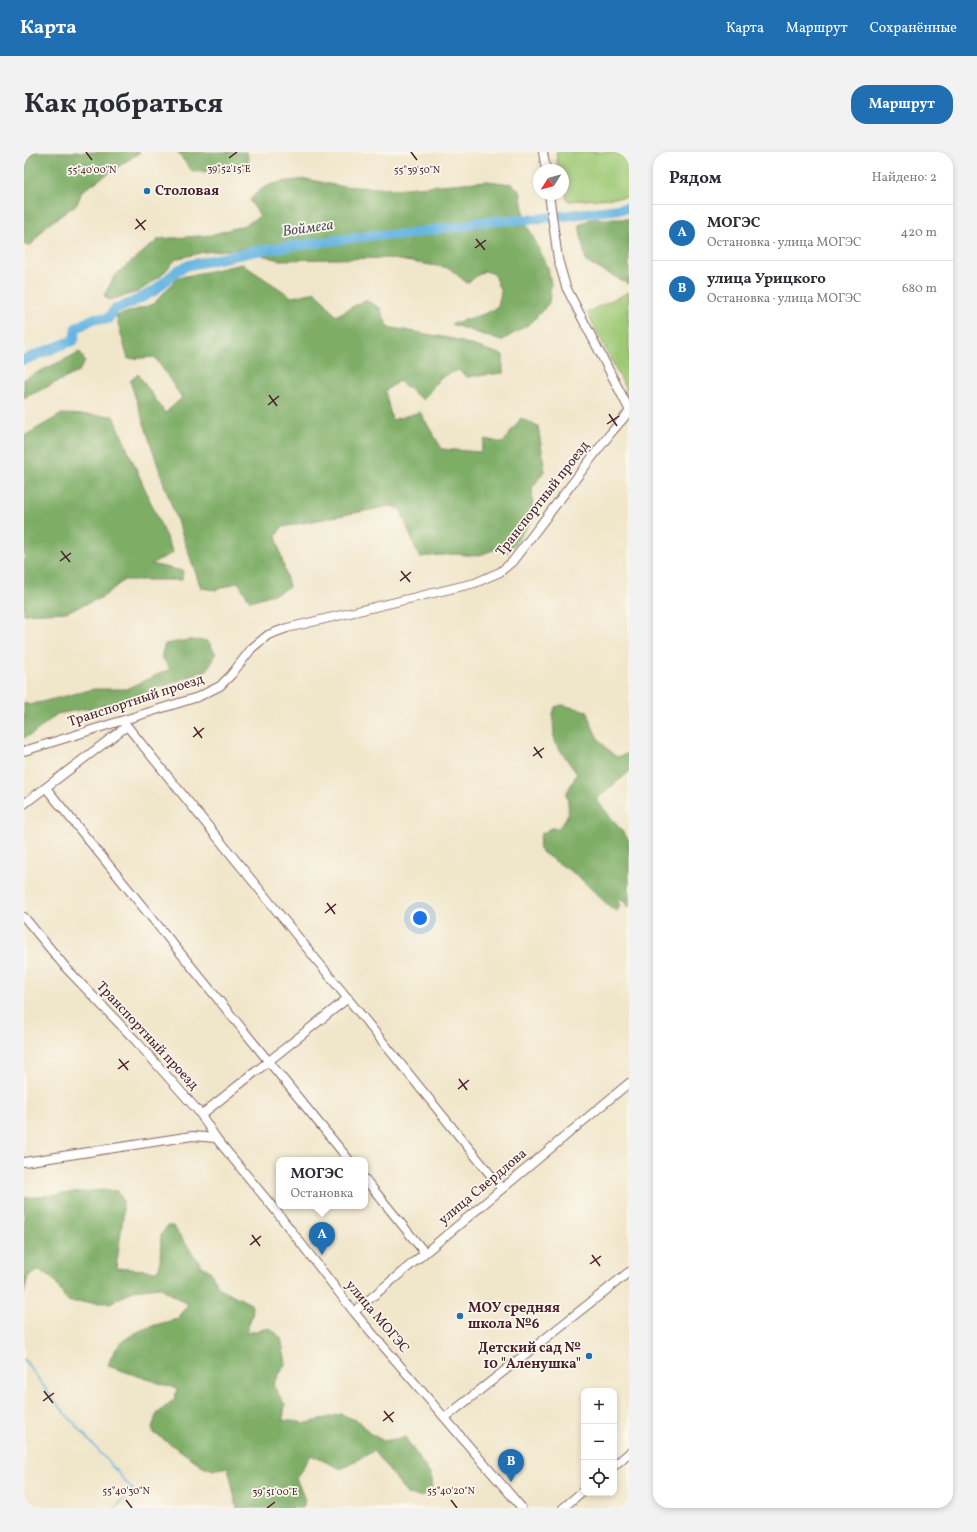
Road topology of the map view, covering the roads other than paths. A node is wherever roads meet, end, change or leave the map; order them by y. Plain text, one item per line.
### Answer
1 (543, 152) edge
2 (545, 164) edge
3 (550, 200) edge
4 (629, 411) edge
5 (125, 723) junction
6 (24, 751) edge
7 (46, 788) junction
8 (24, 804) edge
9 (24, 917) edge
10 (348, 998) junction
11 (269, 1062) junction
12 (629, 1083) edge
13 (201, 1115) junction
14 (216, 1138) junction
15 (348, 1157) edge
16 (24, 1162) edge
17 (368, 1183) edge
18 (502, 1189) junction
19 (425, 1253) junction
20 (629, 1272) edge
21 (354, 1312) junction
22 (446, 1417) junction
23 (629, 1453) edge
24 (617, 1463) edge
25 (581, 1493) edge
26 (522, 1508) edge
27 (563, 1508) edge

1 - 2 street
3 - 4 street
4 - 5 street, Транспортный проезд
5 - 6 street, Транспортный проезд
5 - 7 street
5 - 10 street
7 - 8 street
7 - 11 street
9 - 13 street, Транспортный проезд
10 - 11 street
10 - 18 street
11 - 13 street
11 - 15 street
12 - 18 street, улица Свердлова
13 - 14 street, Транспортный проезд
14 - 16 street
14 - 21 street, улица МОГЭС
17 - 19 street
18 - 19 street, улица Свердлова
19 - 21 street, улица Свердлова
20 - 22 street
21 - 22 street, улица МОГЭС
22 - 26 street, улица МОГЭС
23 - 24 street
25 - 27 street

